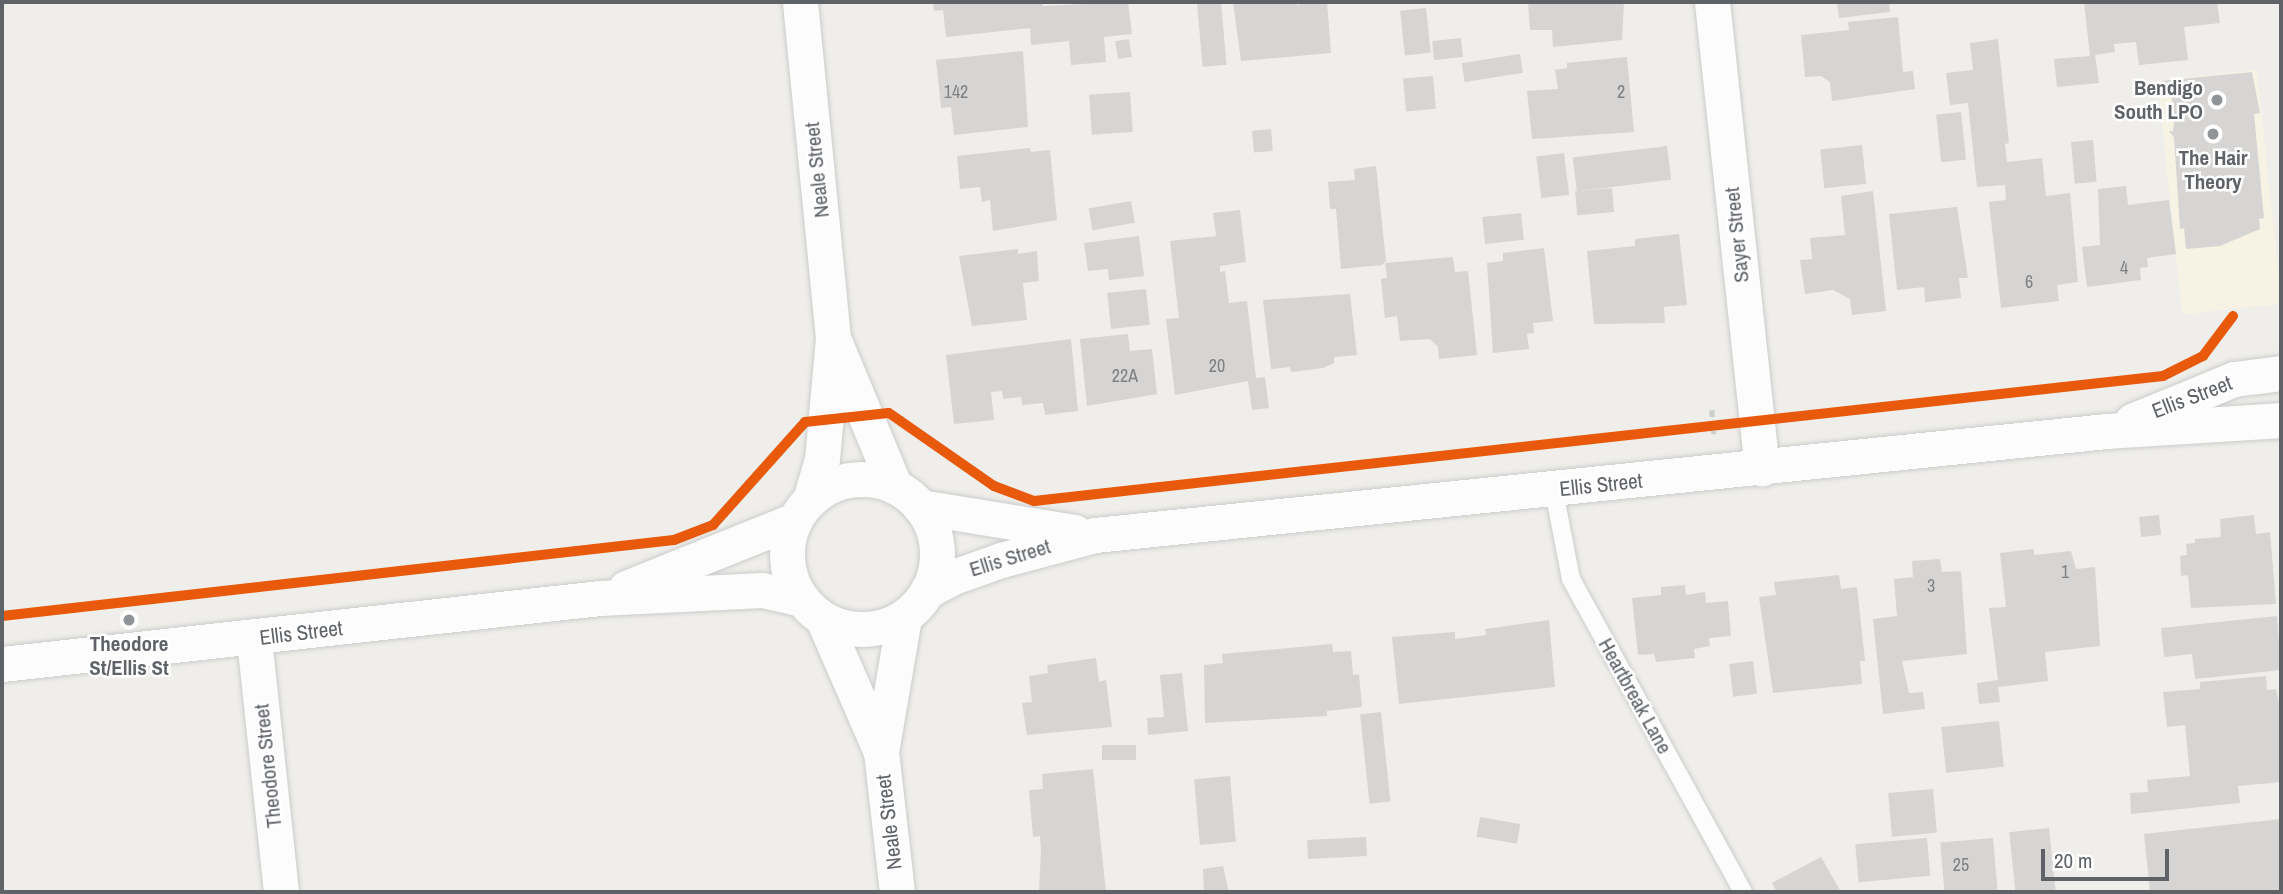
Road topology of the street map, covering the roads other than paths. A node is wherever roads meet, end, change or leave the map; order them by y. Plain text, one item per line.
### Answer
1 (800, 2) edge
2 (1712, 2) edge
3 (833, 338) junction
4 (2281, 373) edge
5 (2281, 420) edge
6 (2106, 431) junction
7 (1762, 468) junction
8 (1553, 491) junction
9 (908, 497) junction
10 (803, 510) junction
11 (1095, 535) junction
12 (928, 591) junction
13 (600, 598) junction
14 (812, 609) junction
15 (904, 617) junction
16 (254, 639) junction
17 (2, 664) edge
18 (881, 752) junction
19 (281, 892) edge
20 (897, 892) edge
21 (1743, 892) edge

1 - 3 street, Neale Street
2 - 7 street, Sayer Street
3 - 9 street, Neale Street
3 - 10 street, Neale Street
4 - 6 street, Ellis Street
5 - 6 street, Ellis Street
6 - 7 street, Ellis Street
7 - 8 street, Ellis Street
8 - 11 street, Ellis Street
8 - 21 lane, Heartbreak Lane
9 - 10 street
9 - 11 street, Ellis Street
9 - 12 street
10 - 13 street, Ellis Street
10 - 14 street
11 - 12 street, Ellis Street
12 - 15 street
13 - 14 street, Ellis Street
13 - 16 street, Ellis Street
14 - 15 street
14 - 18 street, Neale Street
15 - 18 street, Neale Street
16 - 17 street, Ellis Street
16 - 19 street, Theodore Street
18 - 20 street, Neale Street

